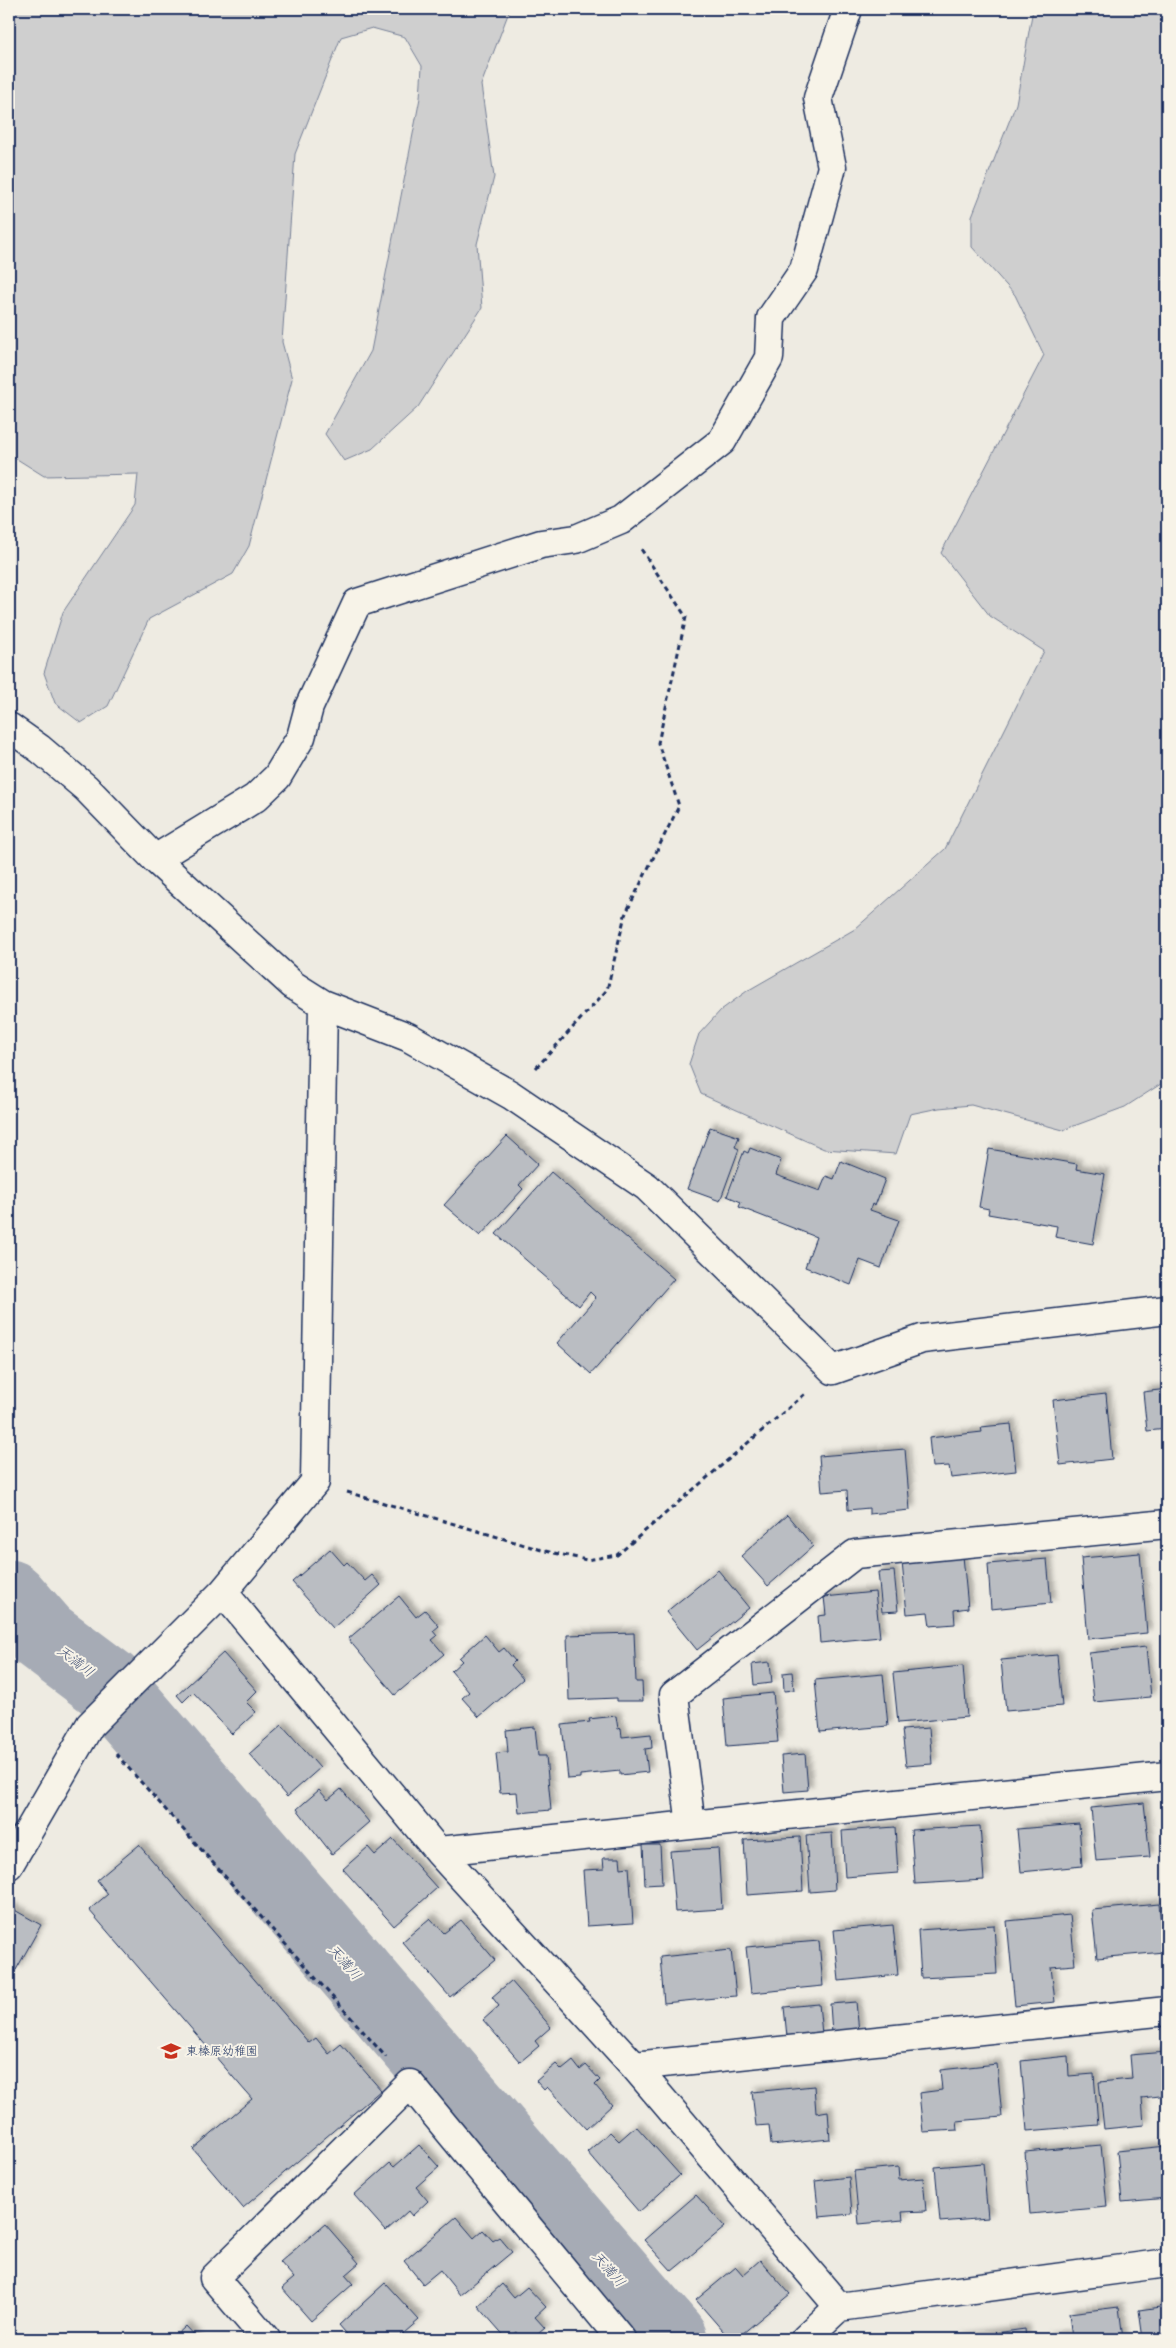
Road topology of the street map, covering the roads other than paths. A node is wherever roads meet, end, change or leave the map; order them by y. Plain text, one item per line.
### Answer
1 (848, 9) edge
2 (9, 727) edge
3 (155, 859) junction
4 (323, 1004) junction
5 (1167, 1310) edge
6 (1167, 1524) edge
7 (223, 1592) junction
8 (1167, 1776) edge
9 (691, 1825) junction
10 (438, 1851) junction
11 (9, 1866) edge
12 (1167, 2010) edge
13 (634, 2066) junction
14 (1167, 2263) edge
15 (839, 2307) junction
16 (266, 2339) edge
17 (621, 2339) edge
18 (806, 2339) edge

1 - 3 street
2 - 3 street
3 - 4 street
4 - 5 street
4 - 7 street
6 - 9 street
7 - 10 street
7 - 11 street
8 - 9 street
9 - 10 street
10 - 13 street
12 - 13 street
13 - 15 street
14 - 15 street
15 - 18 street
16 - 17 street

